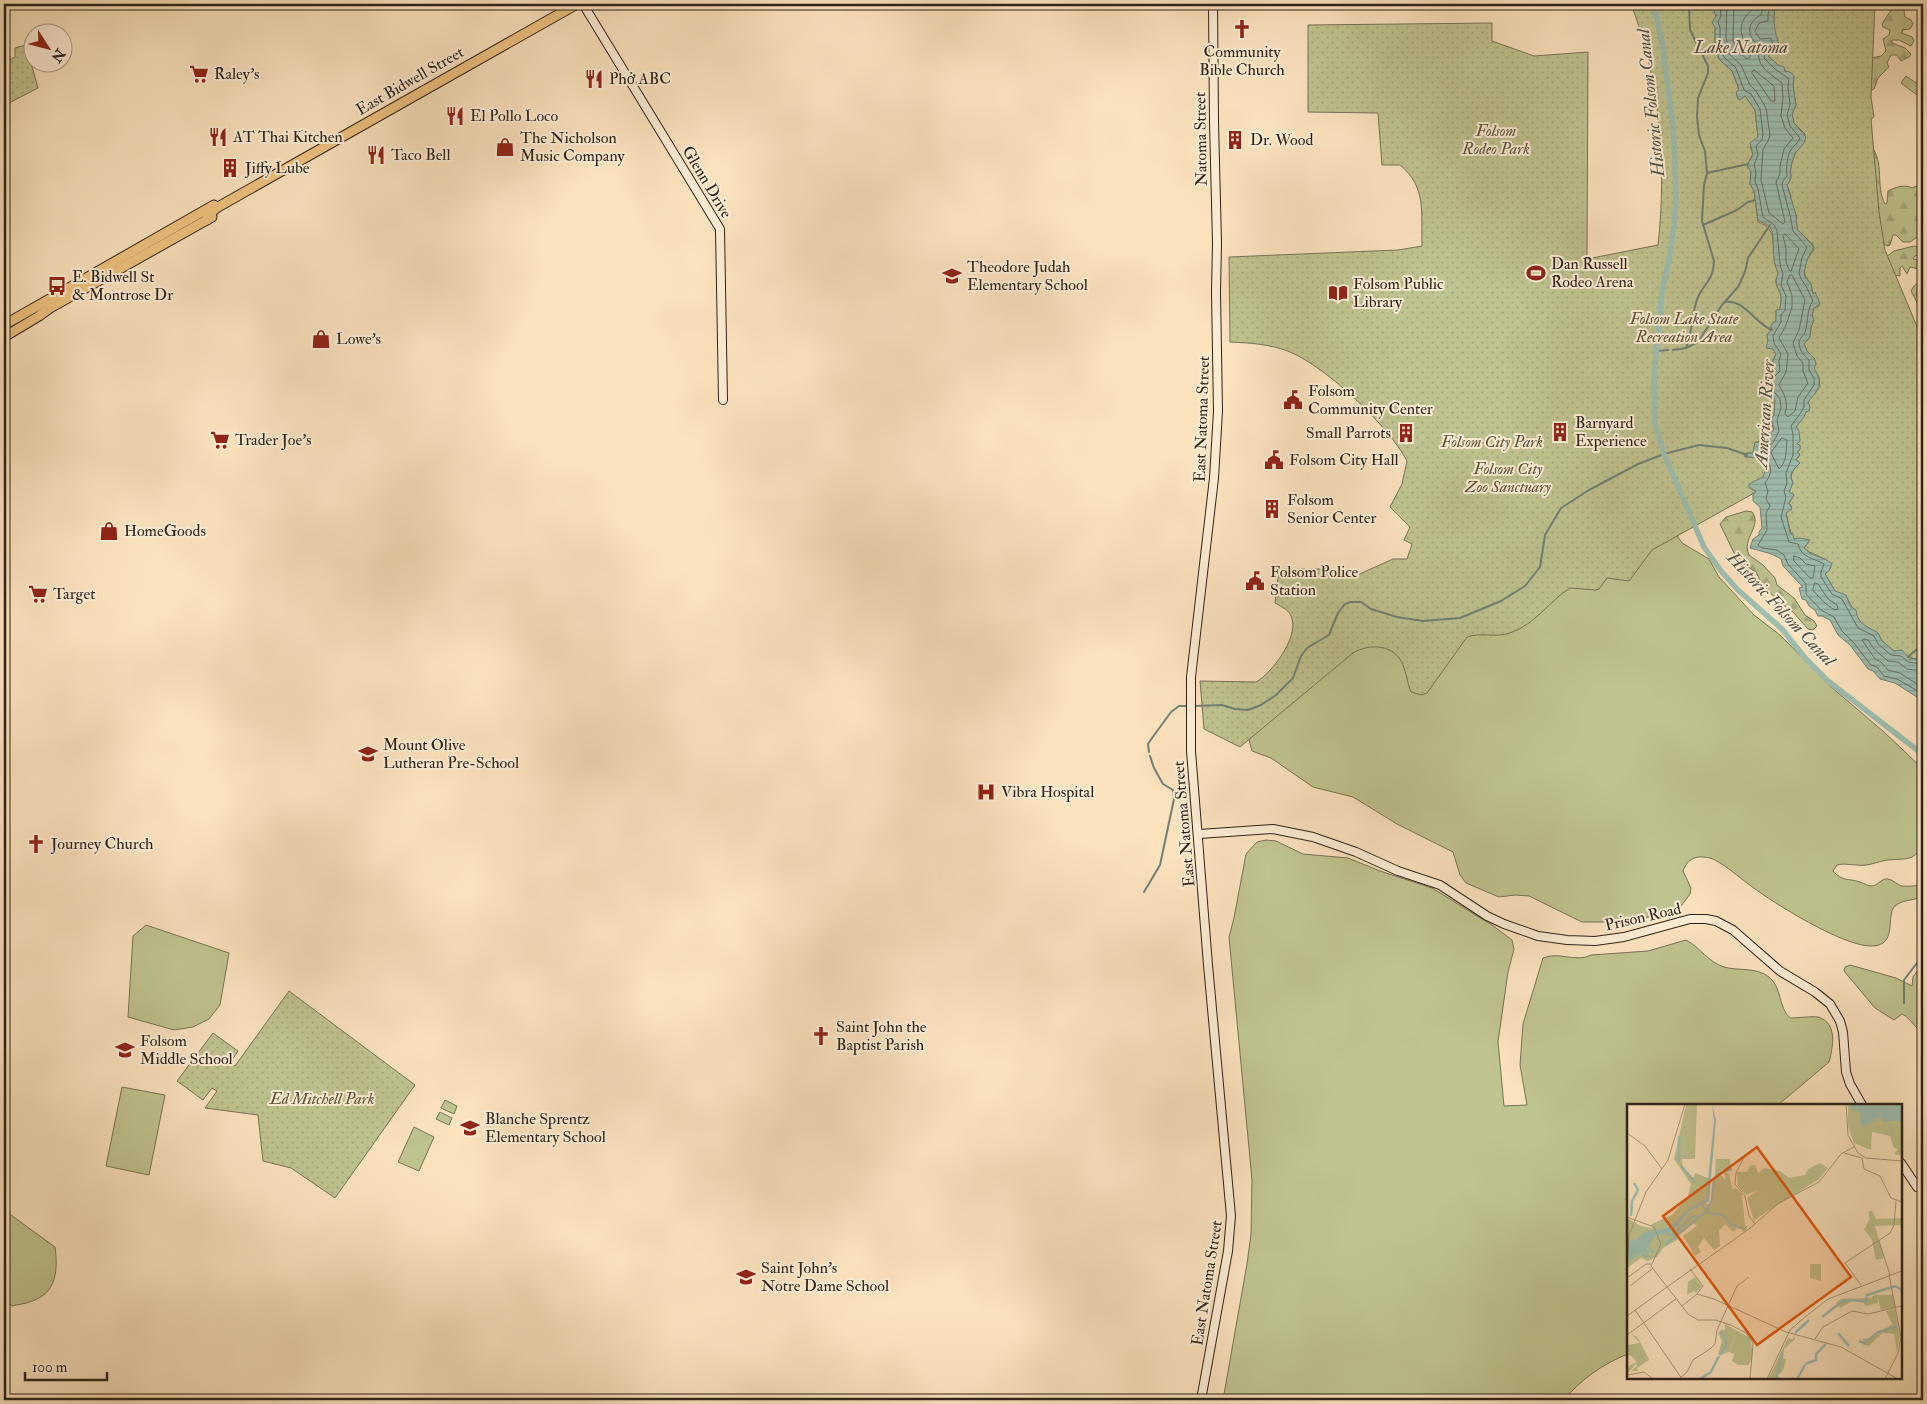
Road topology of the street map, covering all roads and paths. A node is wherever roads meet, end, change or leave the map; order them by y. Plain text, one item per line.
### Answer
1 (577, 4) edge
2 (583, 4) edge
3 (1213, 4) edge
4 (258, 185) junction
5 (208, 208) junction
6 (1218, 243) joint
7 (158, 248) junction
8 (41, 304) junction
9 (4, 325) edge
10 (4, 331) edge
11 (4, 337) edge
12 (722, 400) dead end
13 (1199, 834) junction
14 (1861, 1104) edge
15 (1902, 1165) edge
16 (1917, 1188) dead end
17 (1201, 1400) edge

1 - 4 main road, East Bidwell Street
2 - 12 main road, Glenn Drive
3 - 6 main road, Natoma Street
4 - 5 main road, East Bidwell Street
4 - 7 main road, East Bidwell Street
5 - 7 main road
5 - 8 main road, East Bidwell Street
6 - 13 main road, East Natoma Street
7 - 11 main road, East Bidwell Street
8 - 9 main road, East Bidwell Street
8 - 10 main road
13 - 14 main road, Prison Road
13 - 17 main road, East Natoma Street
15 - 16 main road

